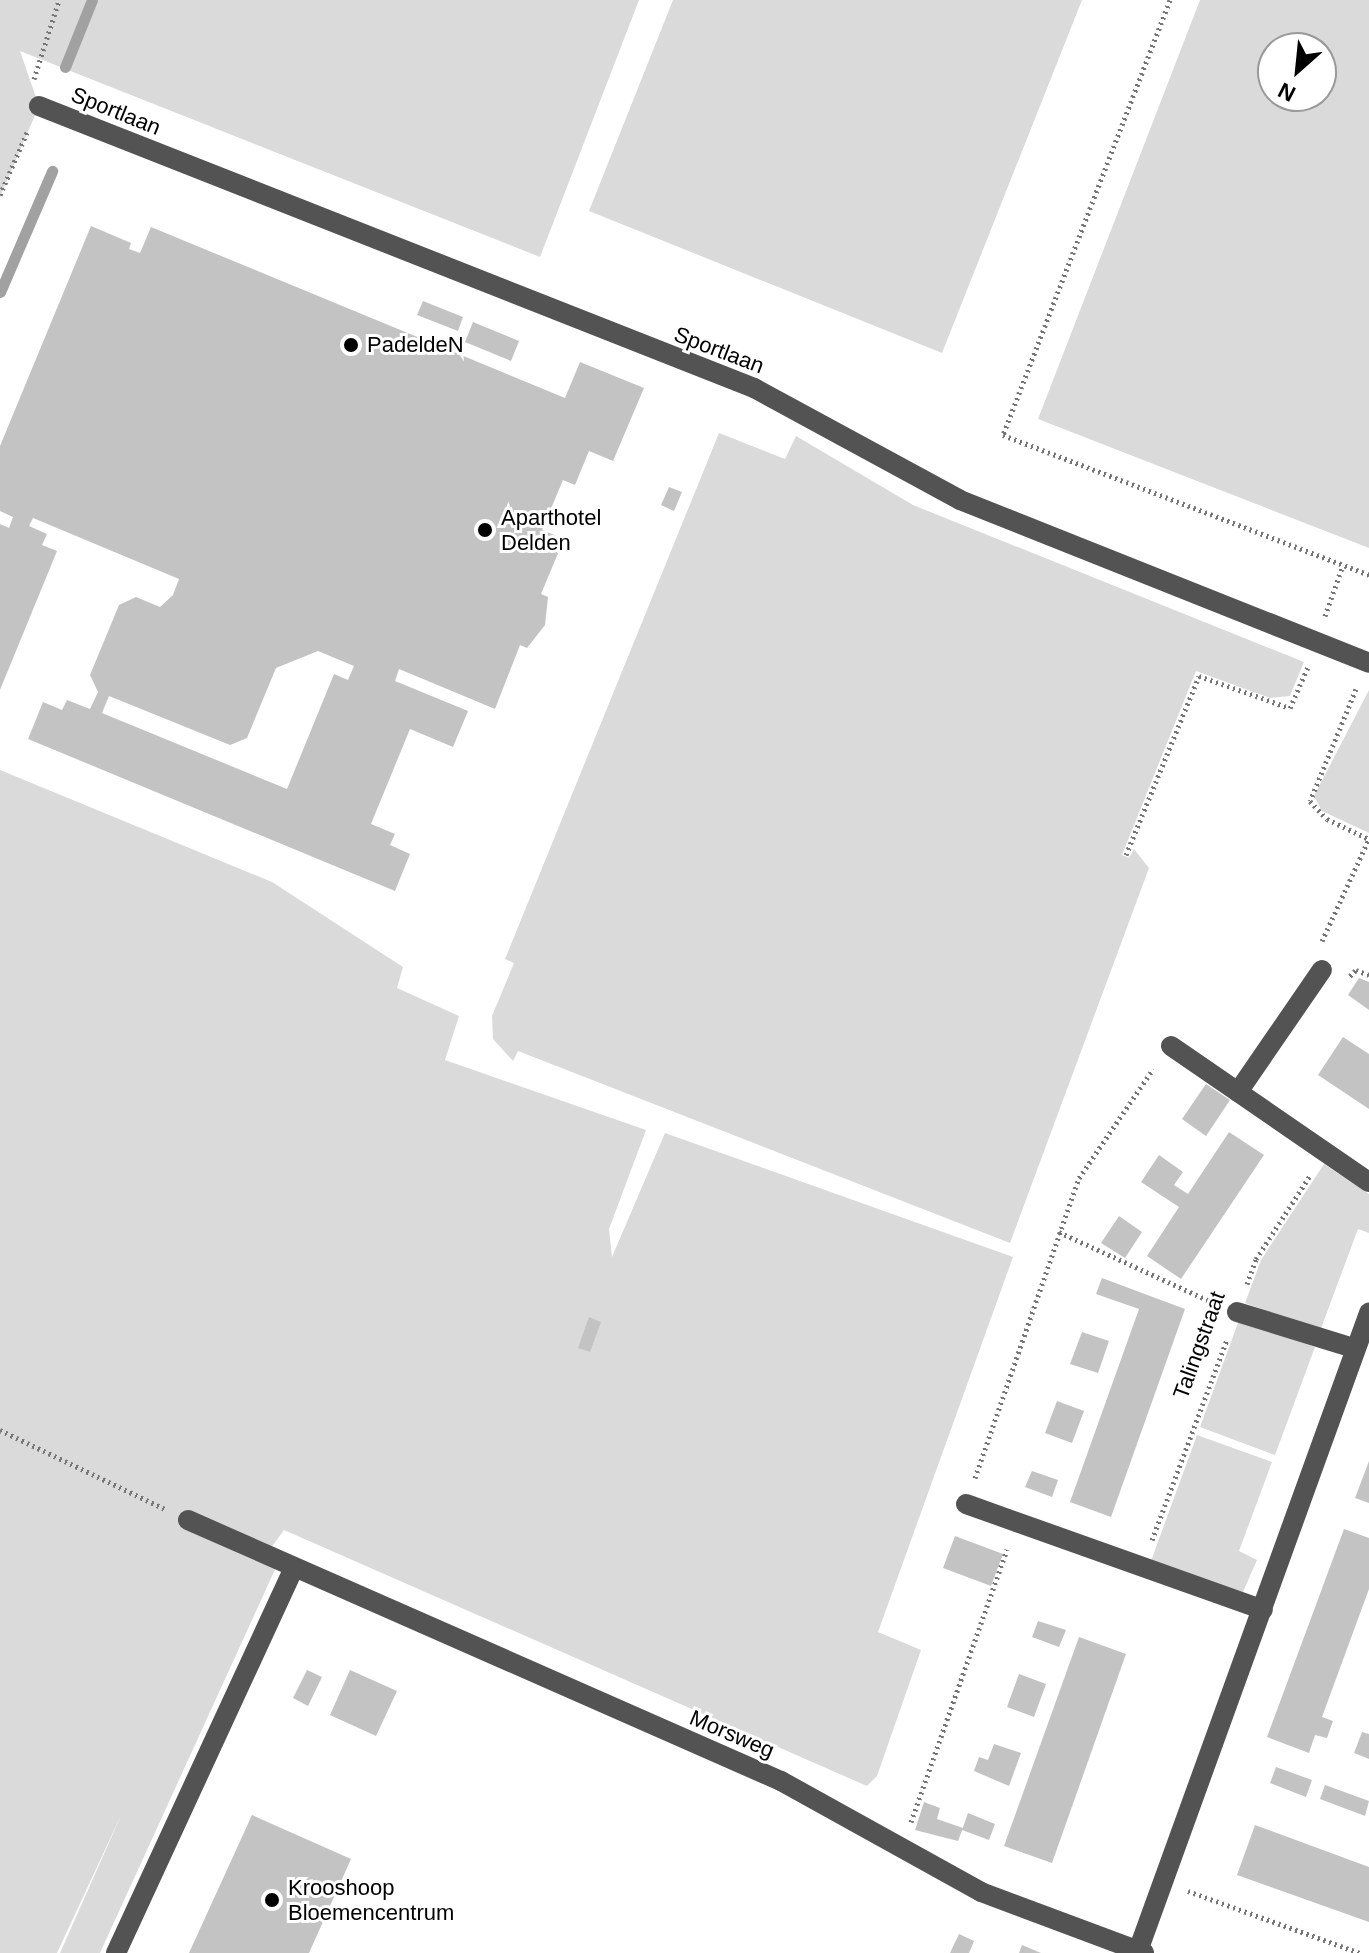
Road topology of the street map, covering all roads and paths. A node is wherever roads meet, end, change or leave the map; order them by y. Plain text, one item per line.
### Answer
1 (59, 0) edge
2 (1170, 0) edge
3 (39, 106) junction
4 (0, 195) edge
5 (1344, 565) junction
6 (1369, 575) edge
7 (1316, 641) junction
8 (1369, 663) edge
9 (1369, 839) edge
10 (1126, 855) dead end
11 (1319, 946) dead end
12 (1322, 970) dead end
13 (1171, 1046) joint
14 (1238, 1092) junction
15 (1325, 1152) junction
16 (1369, 1182) edge
17 (1059, 1232) junction
18 (1237, 1312) junction
19 (1369, 1313) edge
20 (1353, 1348) junction
21 (0, 1430) edge
22 (966, 1504) joint
23 (188, 1520) joint
24 (1017, 1522) junction
25 (1142, 1567) junction
26 (293, 1570) junction
27 (1263, 1610) junction
28 (902, 1846) junction
29 (1163, 1882) junction
30 (1141, 1952) edge
31 (116, 1953) edge
32 (1360, 1953) edge

1 - 3 path
2 - 5 path
3 - 4 path
3 - 7 street, Sportlaan
5 - 6 path
5 - 7 path
7 - 8 street, Sportlaan
7 - 10 path
8 - 9 path
9 - 11 path
12 - 14 street
13 - 14 street
13 - 17 path
14 - 15 street
15 - 16 street
15 - 18 path, Talingstraat
17 - 18 path
17 - 22 path
18 - 20 street
18 - 25 path, Talingstraat
19 - 20 street
20 - 27 street
21 - 23 path
22 - 24 street
23 - 26 street, Morsweg
24 - 25 street
24 - 28 path
25 - 27 street
26 - 28 street, Morsweg
26 - 31 street
27 - 29 street
28 - 30 street, Morsweg
29 - 30 street
29 - 32 path

